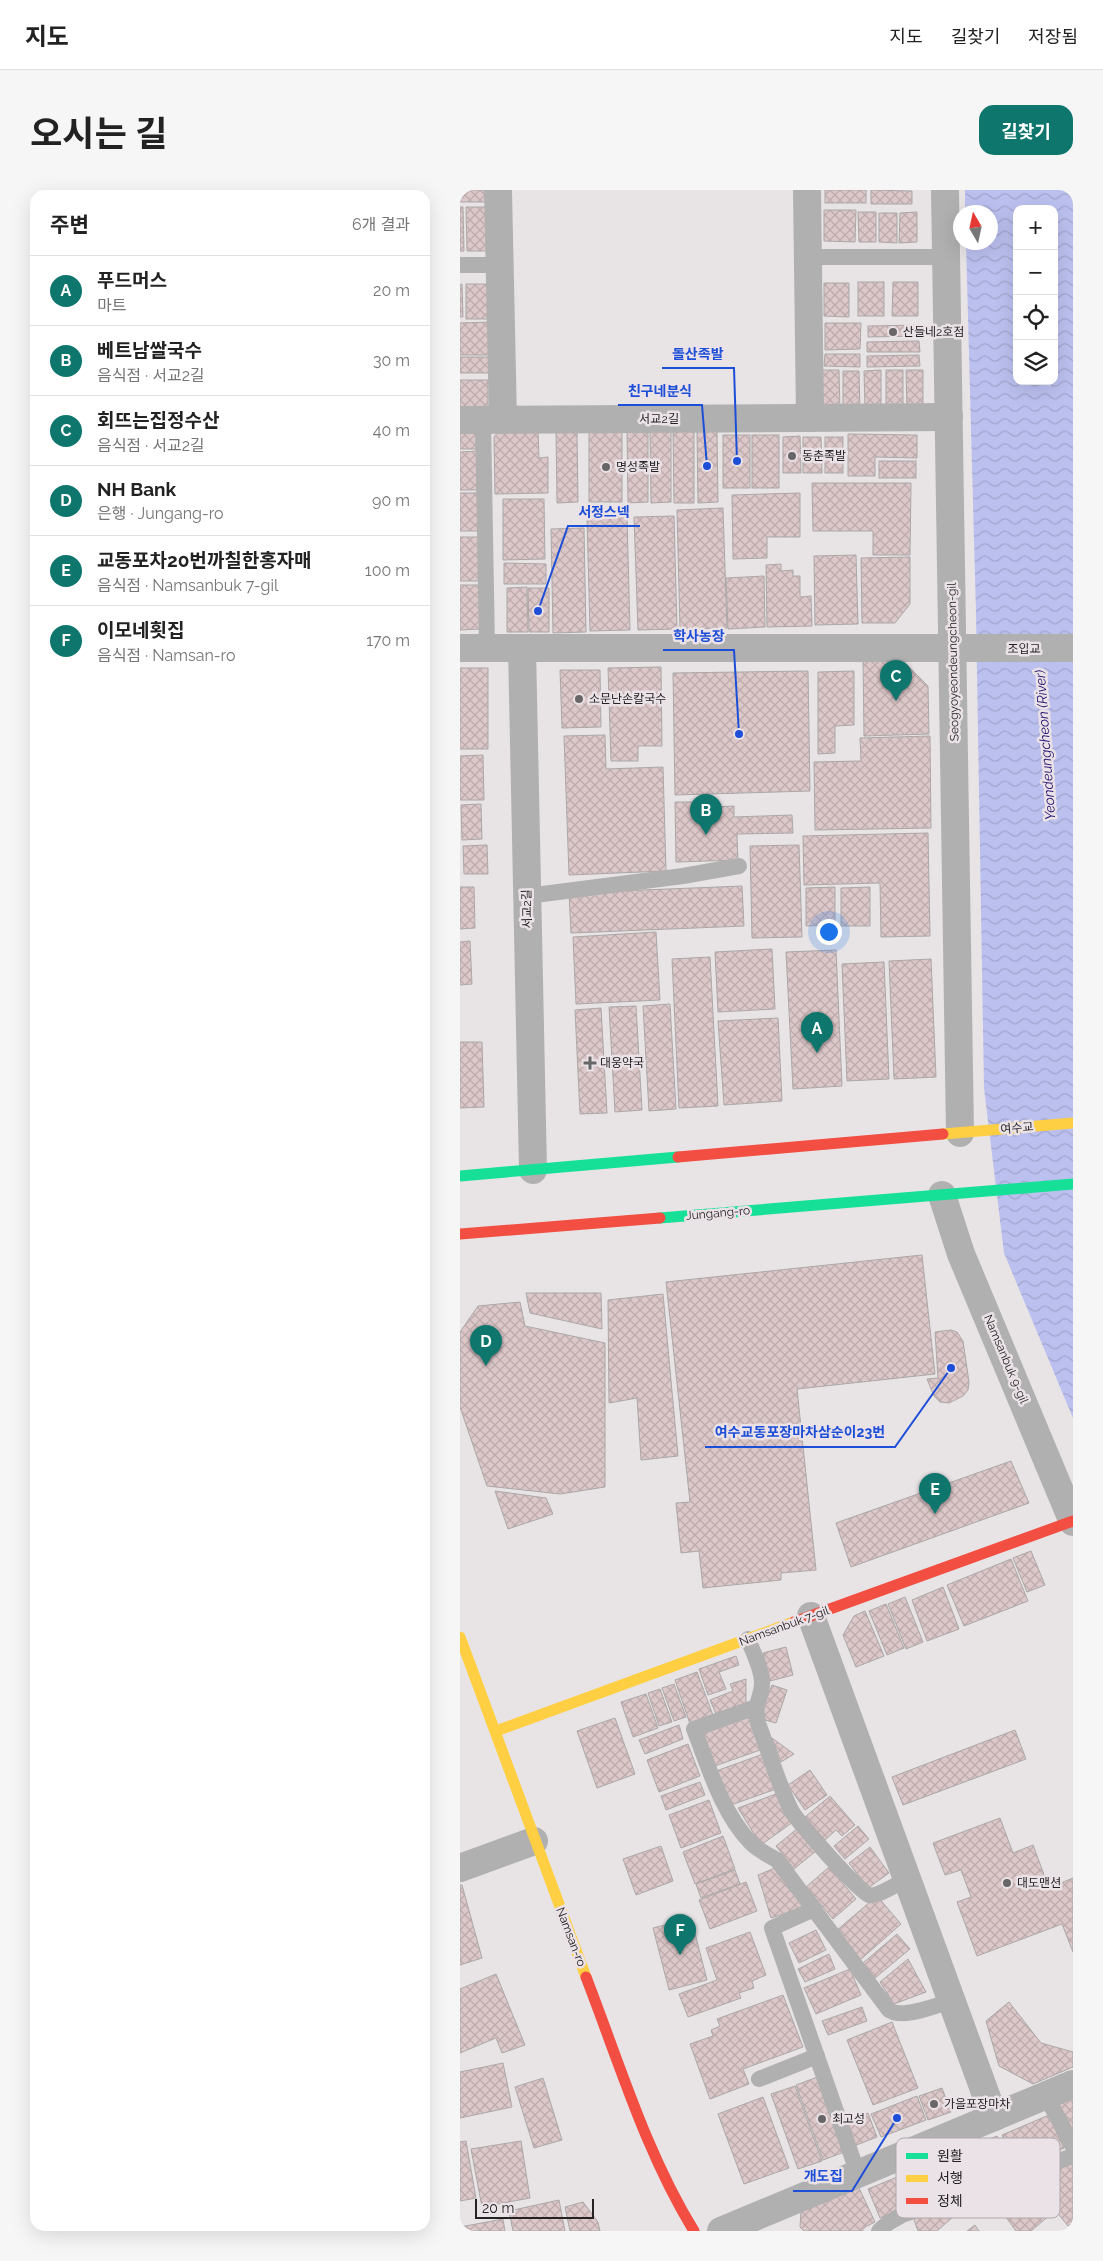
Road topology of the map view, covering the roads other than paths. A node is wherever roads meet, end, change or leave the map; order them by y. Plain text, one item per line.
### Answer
1 (498, 190) edge
2 (807, 190) edge
3 (945, 190) edge
4 (808, 257) junction
5 (946, 257) junction
6 (460, 265) edge
7 (500, 265) junction
8 (948, 417) junction
9 (810, 418) junction
10 (482, 420) edge
11 (460, 648) edge
12 (487, 648) junction
13 (522, 648) junction
14 (1073, 648) edge
15 (963, 649) junction
16 (739, 866) dead end
17 (527, 896) junction
18 (1073, 1122) edge
19 (960, 1133) junction
20 (533, 1170) junction
21 (460, 1176) edge
22 (1073, 1184) edge
23 (942, 1195) junction
24 (460, 1234) edge
25 (1073, 1521) edge
26 (811, 1616) junction
27 (460, 1637) edge
28 (748, 1639) junction
29 (756, 1707) junction
30 (496, 1731) junction
31 (534, 1841) junction
32 (460, 1868) edge
33 (907, 1879) junction
34 (814, 1909) junction
35 (952, 2001) junction
36 (817, 2056) junction
37 (759, 2079) dead end
38 (1073, 2084) edge
39 (1046, 2096) junction
40 (994, 2118) junction
41 (945, 2138) edge
42 (1073, 2148) edge
43 (1073, 2156) edge
44 (896, 2158) edge
45 (1060, 2160) edge
46 (858, 2174) junction
47 (897, 2218) edge
48 (694, 2231) edge
49 (721, 2231) edge
50 (879, 2231) edge

1 - 7 street
2 - 4 street
3 - 5 street, Seogyoyeondeungcheon-gil
4 - 5 lane
4 - 9 street
5 - 8 street, Seogyoyeondeungcheon-gil
6 - 7 lane
7 - 10 street
8 - 9 street, 서교2길
8 - 15 street, Seogyoyeondeungcheon-gil
9 - 10 street, 서교2길
10 - 12 lane
11 - 12 street
12 - 13 street
13 - 15 street
13 - 17 street, 서교2길
14 - 15 street, 조입교
15 - 19 street, Seogyoyeondeungcheon-gil
16 - 17 lane
17 - 20 street, 서교2길
18 - 19 street, 여수교
19 - 20 street, 여수교
20 - 21 street, 여수교
22 - 23 street, Jungang-ro
23 - 24 street, Jungang-ro
23 - 25 street, Namsanbuk 9-gil
25 - 26 street, Namsanbuk 7-gil
26 - 28 street, Namsanbuk 7-gil
26 - 33 street
27 - 30 street, Namsan-ro
28 - 29 lane
28 - 30 street, Namsanbuk 7-gil
29 - 33 lane
29 - 34 lane
30 - 31 street, Namsan-ro
31 - 32 street
31 - 48 street, Namsan-ro
33 - 35 street
34 - 35 lane
34 - 36 lane
35 - 40 street
36 - 37 lane
36 - 46 lane
38 - 39 street
39 - 40 street
39 - 42 lane
40 - 41 street
43 - 45 lane
44 - 46 street
46 - 49 street
47 - 50 lane

